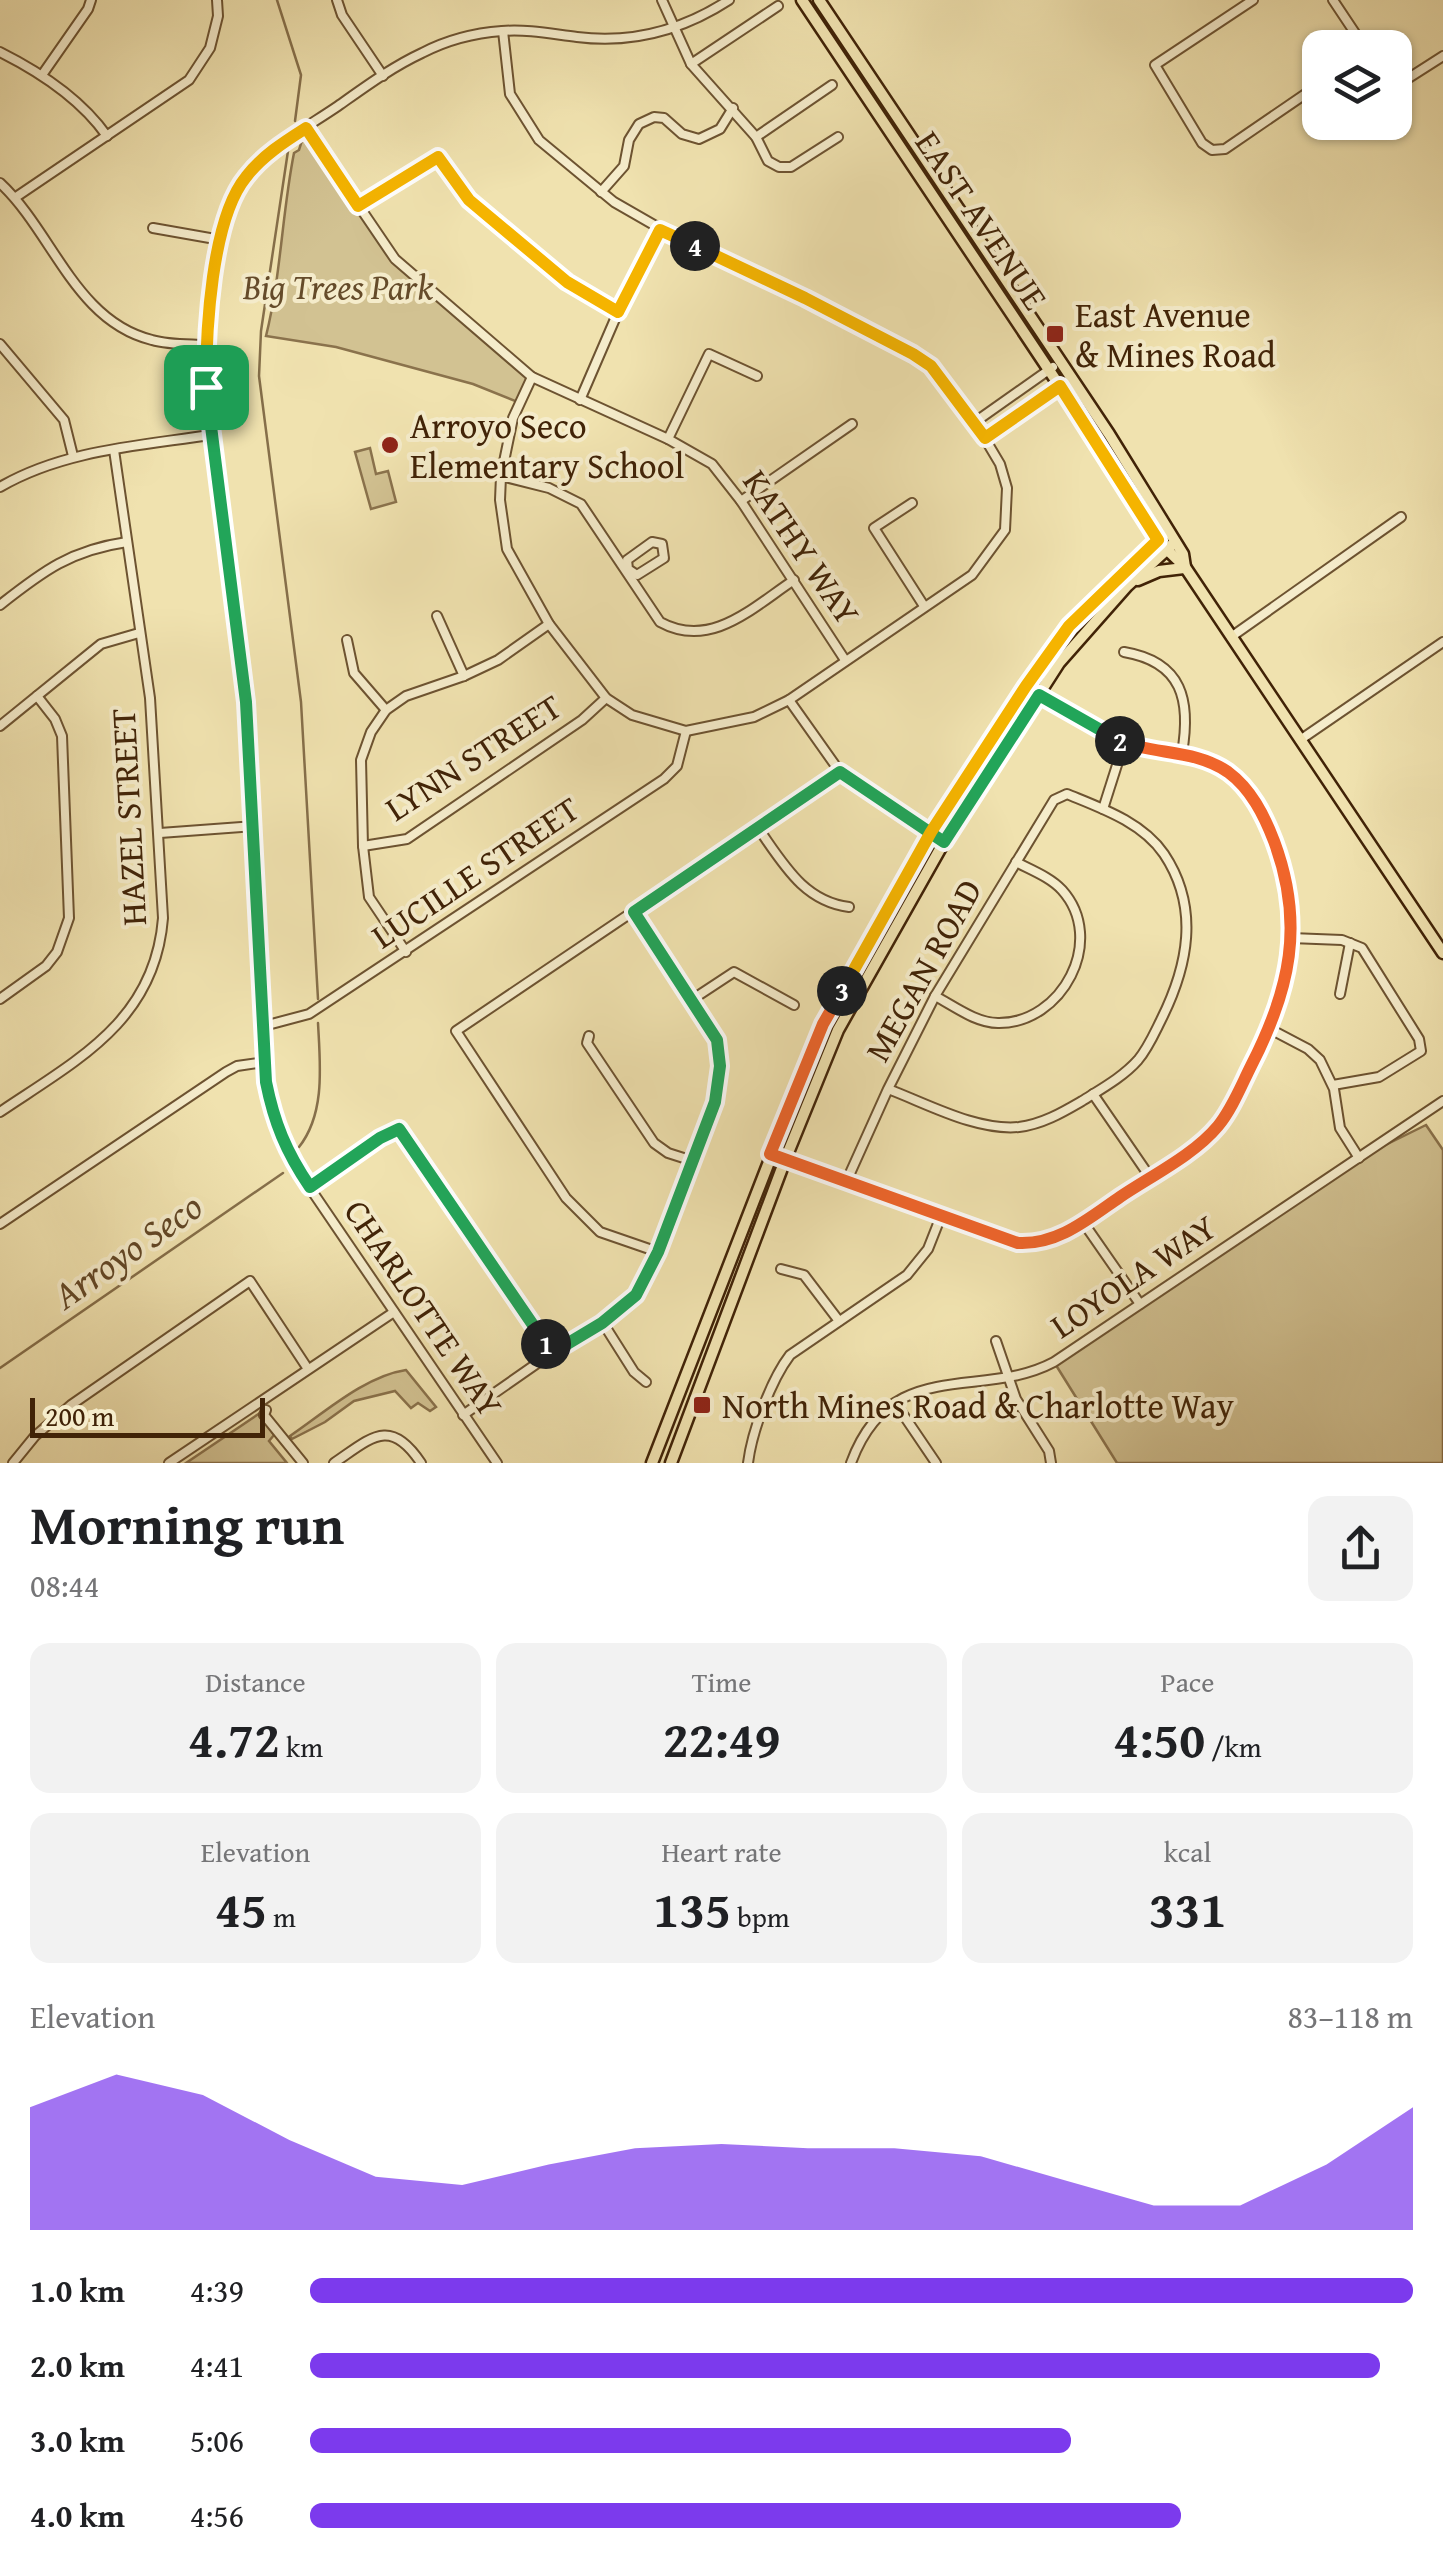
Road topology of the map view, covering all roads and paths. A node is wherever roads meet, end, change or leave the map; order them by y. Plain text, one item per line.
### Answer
1 (91, 0) edge
2 (217, 0) edge
3 (337, 0) edge
4 (662, 0) edge
5 (729, 0) edge
6 (802, 0) edge
7 (820, 0) edge
8 (1253, 0) edge
9 (1333, 0) edge
10 (778, 6) dead end
11 (674, 28) junction
12 (1352, 30) edge
13 (503, 31) junction
14 (0, 52) edge
15 (1443, 56) edge
16 (691, 64) junction
17 (42, 75) junction
18 (382, 76) junction
19 (1412, 76) edge
20 (832, 84) dead end
21 (1302, 96) edge
22 (733, 108) junction
23 (302, 130) junction
24 (107, 136) junction
25 (756, 136) junction
26 (838, 136) dead end
27 (0, 183) edge
28 (601, 192) junction
29 (16, 197) junction
30 (358, 206) junction
31 (153, 228) dead end
32 (660, 230) junction
33 (220, 240) junction
34 (618, 312) junction
35 (0, 344) edge
36 (206, 345) junction
37 (1061, 362) junction
38 (1049, 370) junction
39 (532, 376) junction
40 (758, 376) dead end
41 (1072, 378) junction
42 (1060, 386) junction
43 (580, 400) junction
44 (975, 422) junction
45 (852, 424) dead end
46 (210, 435) junction
47 (985, 438) junction
48 (668, 439) junction
49 (114, 450) junction
50 (73, 456) junction
51 (502, 476) junction
52 (0, 487) edge
53 (740, 501) junction
54 (912, 503) dead end
55 (1401, 517) dead end
56 (1168, 531) junction
57 (127, 542) junction
58 (1175, 542) junction
59 (1161, 545) junction
60 (1185, 568) junction
61 (628, 569) junction
62 (794, 580) junction
63 (1126, 586) junction
64 (0, 605) edge
65 (924, 606) junction
66 (437, 616) dead end
67 (1072, 623) junction
68 (549, 624) junction
69 (139, 633) junction
70 (1231, 637) junction
71 (347, 640) dead end
72 (1443, 642) edge
73 (1124, 652) dead end
74 (844, 660) junction
75 (464, 676) junction
76 (1039, 695) junction
77 (37, 696) junction
78 (606, 698) junction
79 (789, 700) junction
80 (386, 710) junction
81 (0, 726) edge
82 (686, 731) junction
83 (1300, 740) junction
84 (1124, 743) junction
85 (1182, 753) junction
86 (840, 772) junction
87 (1103, 809) junction
88 (255, 826) junction
89 (758, 828) junction
90 (931, 832) junction
91 (160, 833) junction
92 (944, 842) junction
93 (363, 846) junction
94 (1016, 862) junction
95 (849, 907) dead end
96 (634, 912) junction
97 (1290, 938) junction
98 (1350, 942) junction
99 (406, 952) junction
100 (1443, 953) edge
101 (1340, 994) dead end
102 (935, 996) junction
103 (0, 999) edge
104 (693, 999) junction
105 (794, 1005) dead end
106 (264, 1026) junction
107 (1270, 1029) junction
108 (588, 1036) dead end
109 (266, 1062) junction
110 (1332, 1085) junction
111 (888, 1089) junction
112 (1093, 1094) junction
113 (1443, 1100) edge
114 (0, 1112) edge
115 (770, 1154) junction
116 (1358, 1158) junction
117 (785, 1160) junction
118 (693, 1161) junction
119 (1150, 1177) junction
120 (847, 1180) junction
121 (310, 1187) junction
122 (941, 1216) junction
123 (1084, 1222) junction
124 (0, 1224) edge
125 (658, 1252) junction
126 (781, 1269) dead end
127 (1140, 1304) junction
128 (394, 1312) junction
129 (839, 1321) junction
130 (602, 1323) junction
131 (996, 1340) dead end
132 (552, 1353) junction
133 (308, 1369) junction
134 (1008, 1376) junction
135 (646, 1382) dead end
136 (896, 1404) junction
137 (263, 1406) junction
138 (463, 1415) junction
139 (14, 1463) edge
140 (170, 1463) edge
141 (303, 1463) edge
142 (334, 1463) edge
143 (421, 1463) edge
144 (497, 1463) edge
145 (652, 1463) edge
146 (671, 1463) edge
147 (748, 1463) edge
148 (852, 1463) edge
149 (936, 1463) edge
150 (1051, 1463) edge

1 - 17 street
2 - 24 street
3 - 18 street
4 - 11 street
5 - 11 street, CHARLOTTE WAY
6 - 38 main road, EAST AVENUE
7 - 37 main road, EAST AVENUE
8 - 21 street
9 - 12 street
10 - 16 street
11 - 13 street, CHARLOTTE WAY
11 - 16 street
13 - 18 street, CHARLOTTE WAY
13 - 28 street
14 - 17 street
15 - 19 street
16 - 22 street
17 - 24 street
18 - 23 street, CHARLOTTE WAY
20 - 25 street
22 - 25 street
22 - 28 street
23 - 30 street, KATHY WAY
23 - 33 street, CHARLOTTE WAY
24 - 29 street
25 - 26 street
27 - 29 street
28 - 32 street
29 - 36 street
30 - 34 street
30 - 39 street, KATHY WAY
31 - 33 street
32 - 34 street
32 - 44 street
33 - 36 street, CHARLOTTE WAY
34 - 43 street
35 - 50 street
36 - 46 street, CHARLOTTE WAY
37 - 38 street
37 - 41 main road, EAST AVENUE
38 - 42 main road, EAST AVENUE
38 - 44 street
39 - 43 street, KATHY WAY
39 - 51 street
40 - 48 street
41 - 42 street
41 - 56 main road, EAST AVENUE
42 - 47 street
42 - 59 main road, EAST AVENUE
43 - 48 street, KATHY WAY
44 - 47 street
45 - 53 street
46 - 49 street
46 - 88 street, CHARLOTTE WAY
47 - 65 street
48 - 53 street, KATHY WAY
49 - 50 street
49 - 57 street, HAZEL STREET
50 - 52 street
51 - 61 street
51 - 68 street
53 - 62 street, KATHY WAY
54 - 65 street
55 - 70 street
56 - 58 main road, EAST AVENUE
56 - 59 main road
57 - 64 street
57 - 69 street, HAZEL STREET
58 - 59 main road
58 - 60 main road, EAST AVENUE
59 - 60 main road, EAST AVENUE
59 - 63 main road
59 - 67 main road
60 - 63 main road
60 - 70 main road, EAST AVENUE
61 - 61 street
61 - 62 street
62 - 74 street, KATHY WAY
63 - 76 main road
65 - 74 street
66 - 75 street
67 - 76 main road
67 - 90 main road
68 - 75 street
68 - 78 street
69 - 77 street
69 - 91 street, HAZEL STREET
70 - 83 main road, EAST AVENUE
71 - 80 street
72 - 83 street
73 - 85 street
74 - 79 street
75 - 80 street
76 - 84 street
76 - 92 main road
77 - 81 street
77 - 103 street
78 - 82 street
78 - 93 street, LYNN STREET
79 - 82 street
79 - 86 street
80 - 93 street
82 - 99 street, LUCILLE STREET
83 - 100 main road, EAST AVENUE
84 - 85 street
84 - 87 street
85 - 97 street
86 - 89 street
86 - 90 street
87 - 94 street, MEGAN ROAD
87 - 112 street
88 - 91 street
88 - 106 street, CHARLOTTE WAY
89 - 95 street
89 - 96 street
90 - 92 street
90 - 115 main road
91 - 114 street, HAZEL STREET
92 - 117 main road
93 - 99 street
94 - 102 street, MEGAN ROAD
94 - 102 street
96 - 104 street
96 - 125 street
97 - 98 street
97 - 107 street
98 - 101 street
98 - 110 street
99 - 106 street, LUCILLE STREET
102 - 111 street, MEGAN ROAD
104 - 105 street
104 - 118 street
106 - 109 street, CHARLOTTE WAY
107 - 110 street
107 - 119 street
108 - 118 street
109 - 121 street, CHARLOTTE WAY
109 - 124 street
110 - 116 street
111 - 112 street
111 - 120 street, MEGAN ROAD
112 - 119 street
113 - 116 street, LOYOLA WAY
115 - 117 street
115 - 145 main road
116 - 127 street, LOYOLA WAY
117 - 120 street
117 - 146 main road
118 - 125 street
119 - 123 street
120 - 122 street
121 - 128 street, CHARLOTTE WAY
121 - 132 street
122 - 123 street
122 - 129 street
123 - 127 street
125 - 130 street
126 - 129 street
127 - 134 street, LOYOLA WAY
128 - 133 street
128 - 138 street, CHARLOTTE WAY
129 - 147 street
130 - 132 street
130 - 135 street
131 - 134 street
132 - 138 street
133 - 137 street
133 - 139 street
134 - 136 street, LOYOLA WAY
134 - 150 street
136 - 148 street, LOYOLA WAY
136 - 149 street
137 - 140 street
137 - 141 street
138 - 144 street, CHARLOTTE WAY
142 - 143 street

